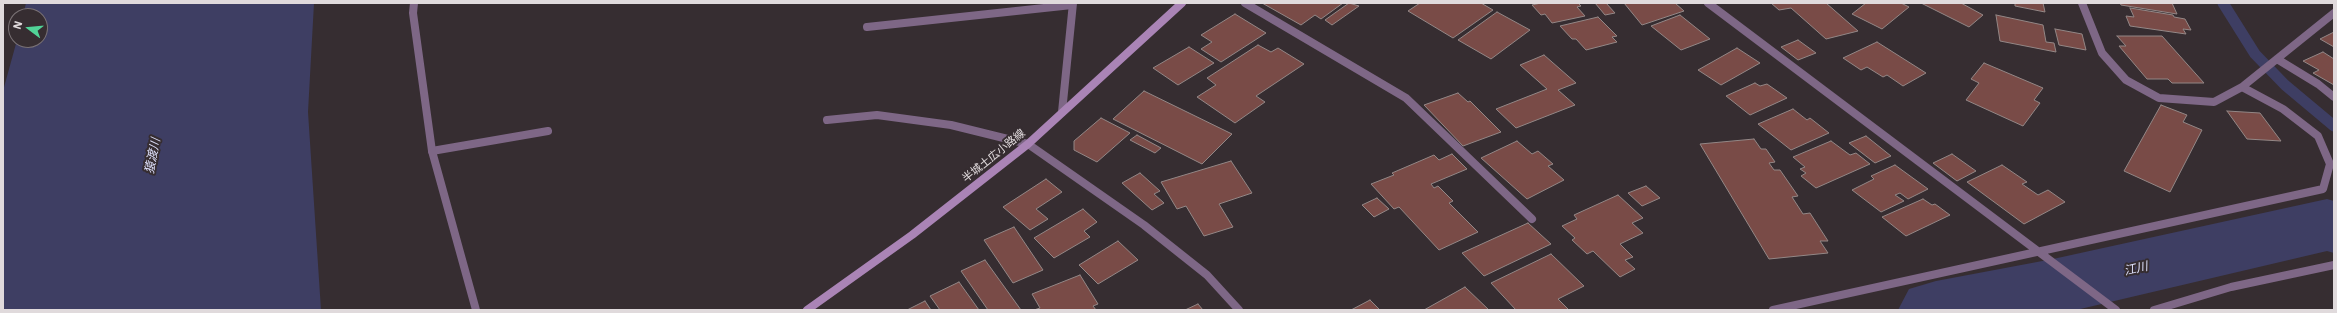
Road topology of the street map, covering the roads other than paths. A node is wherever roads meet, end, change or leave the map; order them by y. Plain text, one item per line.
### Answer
1 (414, 3) edge
2 (1182, 3) edge
3 (1245, 3) edge
4 (1708, 3) edge
5 (2082, 3) edge
6 (1073, 4) edge
7 (2334, 12) edge
8 (866, 27) dead end
9 (2276, 60) junction
10 (2242, 88) junction
11 (2334, 97) edge
12 (1062, 112) junction
13 (827, 120) dead end
14 (548, 131) dead end
15 (1028, 144) junction
16 (432, 151) junction
17 (1532, 219) dead end
18 (2039, 253) junction
19 (2334, 265) edge
20 (476, 310) edge
21 (807, 310) edge
22 (1239, 310) edge
23 (1773, 310) edge
24 (2116, 310) edge
25 (2154, 310) edge

1 - 16 street
2 - 12 main road, 半城土広小路線
3 - 17 street
4 - 18 street
5 - 10 street
6 - 8 street
6 - 12 street
7 - 9 street
9 - 10 street
9 - 11 street
10 - 18 street
12 - 15 main road, 半城土広小路線
13 - 15 street
14 - 16 street
15 - 21 main road, 半城土広小路線
15 - 22 street
16 - 20 street
18 - 23 street
18 - 24 street
19 - 25 street

